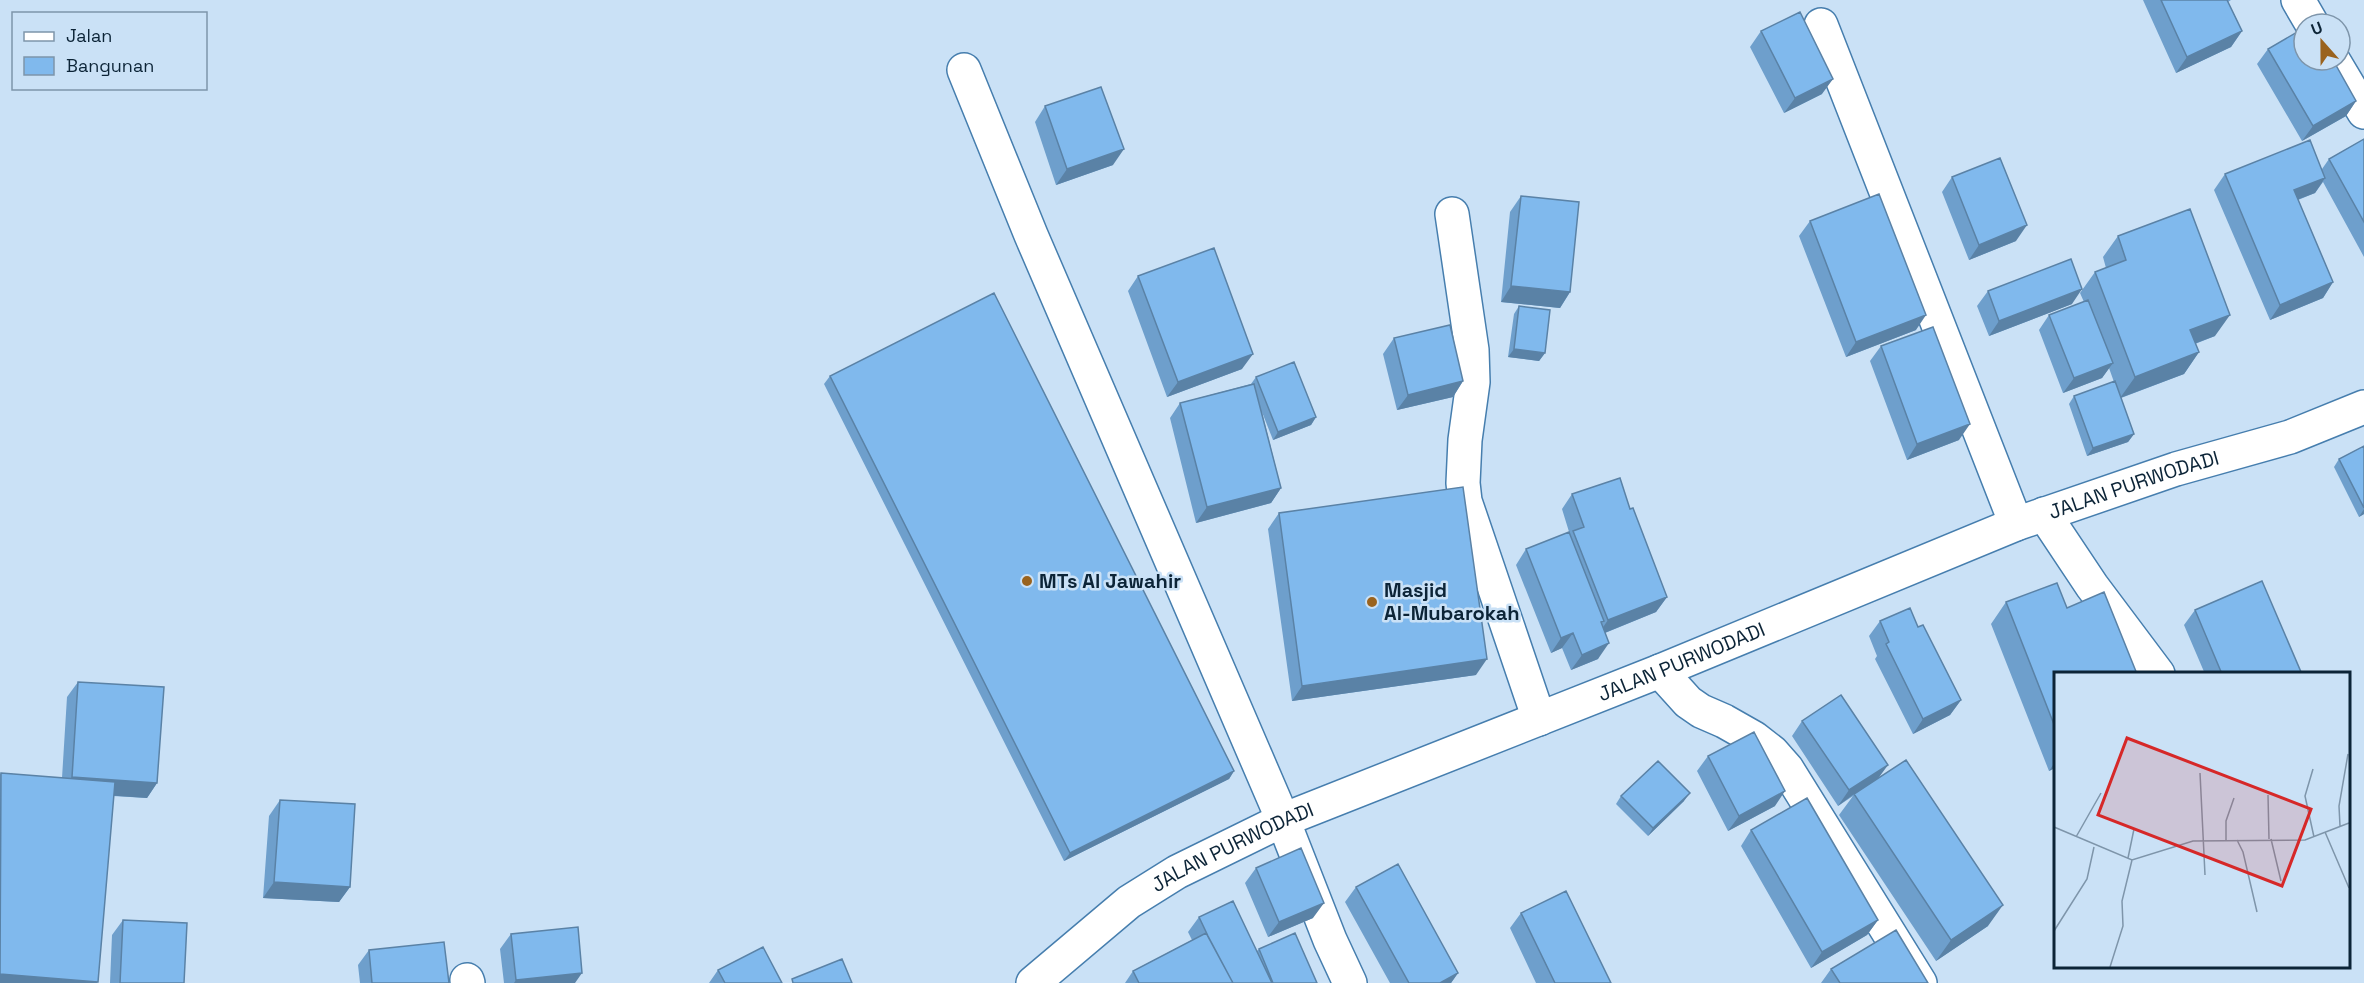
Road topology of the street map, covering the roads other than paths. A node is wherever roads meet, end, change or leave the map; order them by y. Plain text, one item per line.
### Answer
1 (1821, 25) dead end
2 (964, 70) dead end
3 (2340, 72) edge
4 (2364, 112) edge
5 (1452, 214) dead end
6 (2364, 407) edge
7 (2030, 519) junction
8 (1660, 671) junction
9 (2156, 672) edge
10 (1539, 719) junction
11 (1283, 820) junction
12 (1033, 983) edge
13 (1350, 983) edge
14 (1920, 983) edge

1 - 7 street
2 - 11 street
3 - 4 street
5 - 10 street
6 - 7 street, JALAN PURWODADI
7 - 8 street, JALAN PURWODADI
7 - 9 street
8 - 10 street, JALAN PURWODADI
8 - 14 street
10 - 11 street, JALAN PURWODADI
11 - 12 street, JALAN PURWODADI
11 - 13 street

